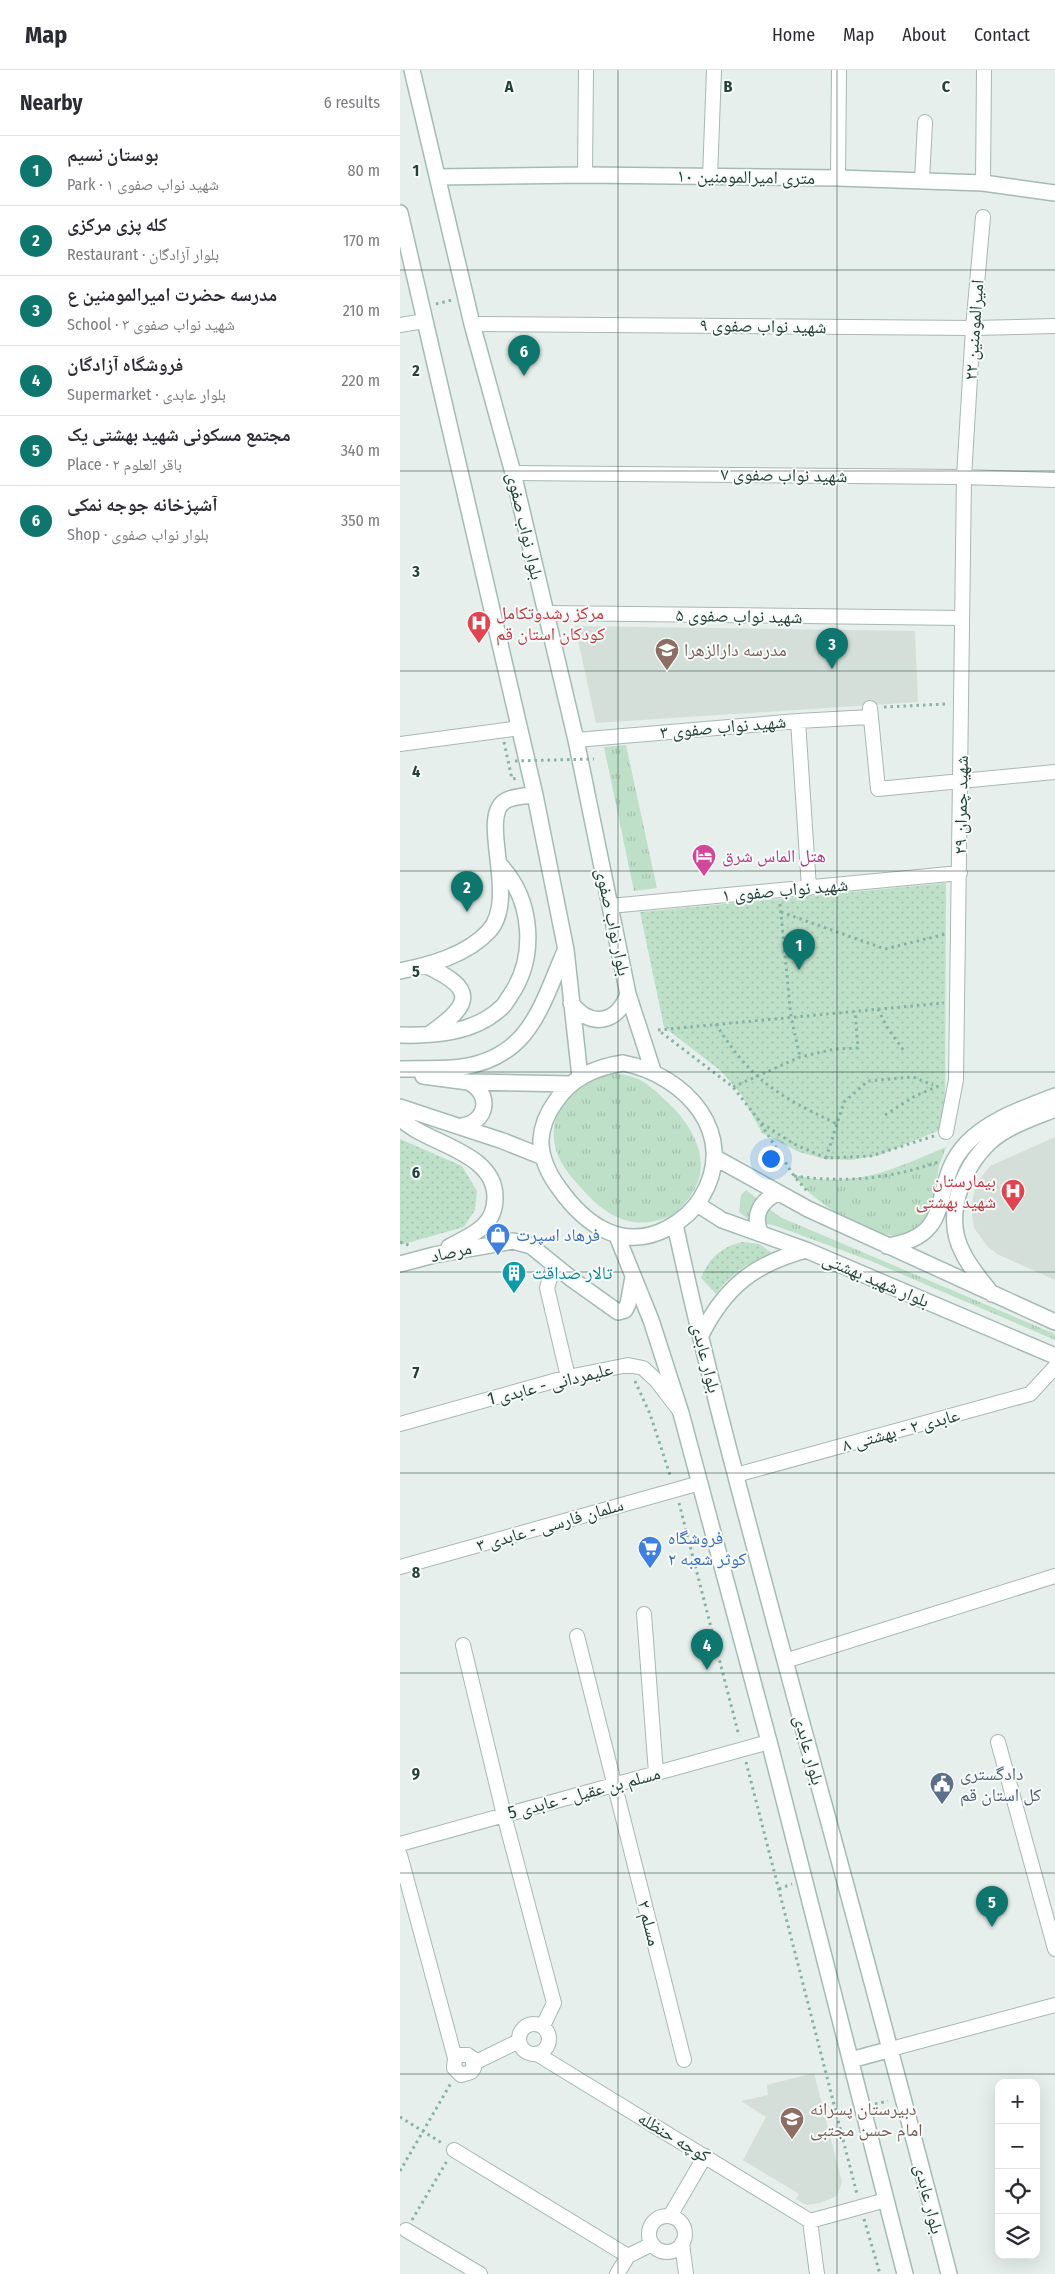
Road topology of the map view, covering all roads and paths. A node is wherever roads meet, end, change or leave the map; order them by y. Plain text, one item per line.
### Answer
1 (412, 70) edge
2 (586, 70) edge
3 (714, 70) edge
4 (840, 70) edge
5 (984, 70) edge
6 (925, 122) dead end
7 (585, 175) junction
8 (710, 176) junction
9 (437, 177) junction
10 (838, 178) junction
11 (922, 181) junction
12 (983, 183) junction
13 (1055, 193) edge
14 (400, 213) edge
15 (983, 217) dead end
16 (465, 297) junction
17 (423, 314) junction
18 (472, 324) junction
19 (400, 325) edge
20 (1055, 326) edge
21 (973, 328) junction
22 (513, 473) junction
23 (964, 477) junction
24 (1055, 480) edge
25 (546, 613) junction
26 (962, 618) junction
27 (962, 703) junction
28 (870, 712) junction
29 (798, 721) junction
30 (520, 728) junction
31 (502, 730) junction
32 (576, 740) junction
33 (400, 744) edge
34 (594, 759) dead end
35 (516, 760) dead end
36 (1055, 772) edge
37 (519, 778) dead end
38 (961, 780) junction
39 (535, 795) junction
40 (500, 865) junction
41 (960, 873) junction
42 (809, 888) junction
43 (779, 890) junction
44 (610, 906) junction
45 (781, 912) junction
46 (959, 931) junction
47 (566, 950) junction
48 (427, 966) junction
49 (400, 971) edge
50 (628, 994) junction
51 (958, 1002) junction
52 (571, 1003) junction
53 (878, 1009) junction
54 (855, 1011) junction
55 (791, 1017) junction
56 (716, 1024) junction
57 (430, 1034) junction
58 (400, 1035) edge
59 (904, 1051) dead end
60 (800, 1057) junction
61 (400, 1070) edge
62 (653, 1071) junction
63 (757, 1076) junction
64 (575, 1080) junction
65 (956, 1080) junction
66 (468, 1082) junction
67 (933, 1086) dead end
68 (733, 1087) junction
69 (1055, 1096) edge
70 (400, 1106) edge
71 (1055, 1108) edge
72 (885, 1115) dead end
73 (400, 1118) edge
74 (761, 1123) junction
75 (837, 1124) junction
76 (462, 1126) junction
77 (946, 1132) joint
78 (961, 1152) junction
79 (543, 1157) junction
80 (714, 1157) junction
81 (826, 1158) junction
82 (778, 1194) junction
83 (697, 1204) junction
84 (676, 1224) junction
85 (761, 1234) junction
86 (617, 1236) junction
87 (887, 1246) junction
88 (806, 1250) junction
89 (434, 1255) junction
90 (400, 1264) edge
91 (554, 1265) junction
92 (633, 1278) junction
93 (993, 1295) junction
94 (1055, 1322) edge
95 (701, 1334) junction
96 (1055, 1356) edge
97 (628, 1365) junction
98 (1055, 1366) edge
99 (568, 1377) junction
100 (681, 1414) junction
101 (400, 1424) edge
102 (736, 1475) junction
103 (700, 1483) junction
104 (675, 1490) junction
105 (400, 1567) edge
106 (1055, 1576) edge
107 (644, 1614) dead end
108 (577, 1636) dead end
109 (463, 1645) dead end
110 (785, 1660) junction
111 (769, 1742) junction
112 (998, 1742) dead end
113 (743, 1750) junction
114 (656, 1773) junction
115 (614, 1785) junction
116 (504, 1815) junction
117 (400, 1844) edge
118 (400, 1855) edge
119 (1055, 1948) edge
120 (1055, 2005) edge
121 (543, 2026) junction
122 (519, 2041) junction
123 (891, 2049) junction
124 (537, 2054) junction
125 (455, 2058) junction
126 (684, 2060) dead end
127 (851, 2060) junction
128 (474, 2062) junction
129 (457, 2072) junction
130 (400, 2117) edge
131 (424, 2132) junction
132 (454, 2150) junction
133 (705, 2156) junction
134 (400, 2171) edge
135 (886, 2200) junction
136 (860, 2206) junction
137 (670, 2216) junction
138 (810, 2221) junction
139 (406, 2230) joint
140 (682, 2243) junction
141 (652, 2244) junction
142 (628, 2256) junction
143 (480, 2274) edge
144 (617, 2274) edge
145 (686, 2274) edge
146 (817, 2274) edge
147 (880, 2274) edge
148 (905, 2274) edge
149 (948, 2274) edge

1 - 9 main road, بلوار نواب صفوی
2 - 7 street
3 - 8 street
4 - 10 street
5 - 12 street
6 - 11 street
7 - 8 main road, ۱۰ متری امیرالمومنین
7 - 9 main road, ۱۰ متری امیرالمومنین
8 - 10 main road, ۱۰ متری امیرالمومنین
9 - 16 main road, بلوار نواب صفوی
10 - 11 main road, ۱۰ متری امیرالمومنین
11 - 12 main road, ۱۰ متری امیرالمومنین
12 - 13 main road, ۱۰ متری امیرالمومنین
14 - 17 main road
15 - 21 street, امیرالمومنین ۲۲
16 - 17 path
16 - 18 main road, بلوار نواب صفوی
17 - 19 street
17 - 30 main road
18 - 21 street, شهید نواب صفوی ۹
18 - 22 main road, بلوار نواب صفوی
20 - 21 street, شهید نواب صفوی ۹
21 - 23 street, امیرالمومنین ۲۲
22 - 23 street, شهید نواب صفوی ۷
22 - 25 main road, بلوار نواب صفوی
23 - 24 street, شهید نواب صفوی ۷
23 - 26 street, شهید چمران ۲۹
25 - 26 street, شهید نواب صفوی ۵
25 - 32 main road, بلوار نواب صفوی
26 - 27 street, شهید چمران ۲۹
27 - 28 path
27 - 38 street, شهید چمران ۲۹
28 - 29 street, شهید نواب صفوی ۳
28 - 38 street
29 - 32 street, شهید نواب صفوی ۳
29 - 42 street
30 - 31 street
30 - 39 main road
31 - 33 street
31 - 37 path
32 - 44 main road, بلوار نواب صفوی
34 - 35 path, bridge
36 - 38 street
38 - 41 street, شهید چمران ۲۹
39 - 40 main road
39 - 47 main road
40 - 48 main road
40 - 57 main road
41 - 42 street, شهید نواب صفوی ۱
41 - 46 street, شهید چمران ۲۹
42 - 43 street, شهید نواب صفوی ۱
43 - 44 street, شهید نواب صفوی ۱
43 - 45 path
44 - 50 main road, بلوار نواب صفوی
45 - 46 path
45 - 55 path
46 - 51 street, شهید چمران ۲۹
47 - 52 main road
47 - 61 main road
48 - 49 main road
48 - 57 main road
50 - 52 main road
50 - 62 main road, بلوار نواب صفوی
51 - 53 path
51 - 65 street, شهید چمران ۲۹
52 - 64 main road
53 - 54 path
53 - 59 path
54 - 55 path
54 - 60 path
55 - 56 path
55 - 60 path
56 - 63 path
56 - 68 path
57 - 58 main road
60 - 63 path
61 - 66 main road
62 - 64 main road
62 - 80 main road
63 - 68 path
63 - 75 path
64 - 66 main road
64 - 79 main road
65 - 72 path
65 - 77 street, شهید چمران ۲۹
66 - 76 main road
67 - 75 path
68 - 74 path
69 - 78 main road
70 - 76 main road
71 - 93 main road
73 - 89 main road
74 - 78 path
74 - 81 path
75 - 81 path
76 - 79 main road
77 - 81 path
78 - 87 main road
79 - 86 main road
80 - 82 main road, بلوار شهید بهشتی
80 - 83 main road
82 - 85 main road
82 - 87 main road, بلوار شهید بهشتی
83 - 84 main road
83 - 85 main road, بلوار شهید بهشتی
84 - 86 main road
84 - 95 main road, بلوار عابدی
85 - 88 main road, بلوار شهید بهشتی
86 - 92 main road, بلوار عابدی
87 - 93 main road, بلوار شهید بهشتی
88 - 95 main road
88 - 96 main road, بلوار شهید بهشتی
89 - 90 main road, مرصاد
89 - 91 main road, مرصاد
91 - 92 main road, مرصاد
91 - 99 street
92 - 100 main road, بلوار عابدی
93 - 94 main road, بلوار شهید بهشتی
95 - 102 main road, بلوار عابدی
97 - 99 street, علیمردانی - عابدی 1
97 - 100 street, علیمردانی - عابدی 1
97 - 104 path
98 - 102 street, عابدی ۲ - بهشتی ۸
99 - 101 street, علیمردانی - عابدی 1
100 - 103 main road, بلوار عابدی
102 - 110 main road, بلوار عابدی
103 - 104 street, سلمان فارسی - عابدی ۳
103 - 111 main road, بلوار عابدی
104 - 105 street, سلمان فارسی - عابدی ۳
104 - 113 path
106 - 110 street
107 - 114 street
108 - 115 street, مسلم ۲
109 - 116 street
110 - 123 main road, بلوار عابدی
111 - 113 street, مسلم بن عقیل - عابدی 5
111 - 127 main road, بلوار عابدی
112 - 119 street
113 - 114 street, مسلم بن عقیل - عابدی 5
113 - 136 path
114 - 115 street, مسلم بن عقیل - عابدی 5
115 - 116 street, مسلم بن عقیل - عابدی 5
115 - 126 street, مسلم ۲
116 - 117 street, مسلم بن عقیل - عابدی 5
116 - 121 street
118 - 125 street
120 - 123 street
121 - 122 street
121 - 124 street
122 - 124 street
122 - 128 street
123 - 127 main road
123 - 149 main road, بلوار عابدی
124 - 133 street, کوچه حنظله
125 - 128 street
125 - 129 street
127 - 135 main road, بلوار عابدی
128 - 129 street
129 - 131 path
130 - 131 path
131 - 132 path
131 - 134 path
132 - 139 path
132 - 142 street
133 - 137 street
133 - 138 street, کوچه حنظله
135 - 136 street
135 - 148 main road, بلوار عابدی
136 - 138 street
136 - 147 path
137 - 140 street
137 - 141 street
138 - 146 street
139 - 143 street
140 - 141 street
140 - 145 street
141 - 142 street
142 - 144 street

